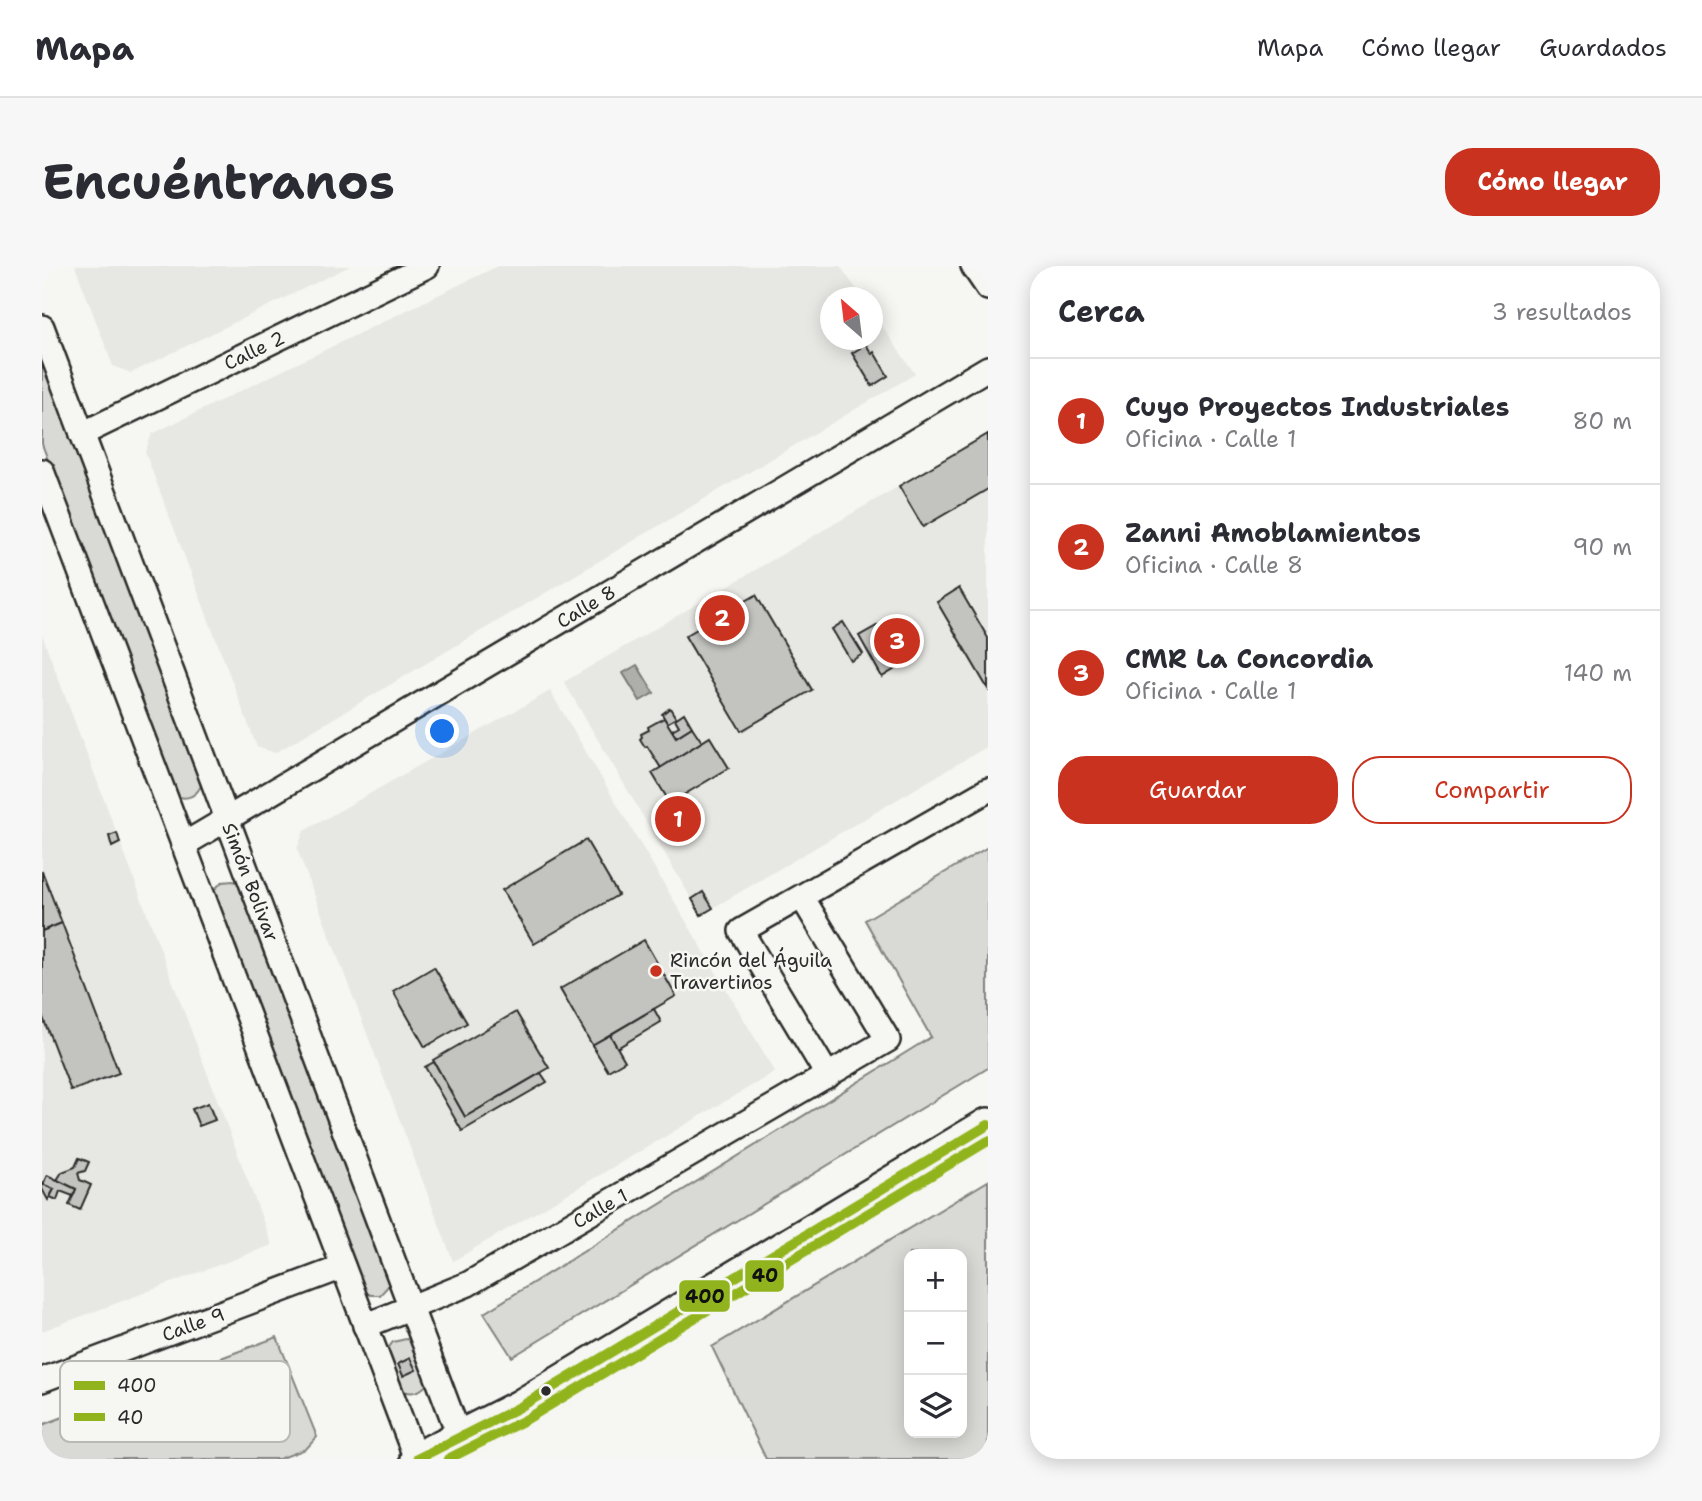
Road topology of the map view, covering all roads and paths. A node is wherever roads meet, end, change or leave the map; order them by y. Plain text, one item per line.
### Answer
1 (427, 266) edge
2 (973, 266) edge
3 (988, 288) edge
4 (42, 327) edge
5 (988, 368) edge
6 (82, 433) junction
7 (42, 471) edge
8 (988, 790) edge
9 (227, 819) junction
10 (183, 845) junction
11 (802, 897) junction
12 (828, 1076) junction
13 (988, 1125) edge
14 (343, 1267) junction
15 (411, 1308) junction
16 (365, 1326) junction
17 (93, 1361) edge
18 (60, 1373) edge
19 (42, 1380) edge
20 (460, 1438) junction
21 (416, 1459) edge

1 - 6 street, Calle 2
2 - 3 street
4 - 6 street, Simón Bolivar
5 - 9 street, Calle 8
6 - 9 street, Simón Bolivar
7 - 10 street
8 - 11 street
9 - 10 street, Calle 8
9 - 15 street, Simón Bolivar
10 - 14 street
11 - 12 street, Calle 1
11 - 12 street
12 - 15 street, Calle 1
13 - 20 street
14 - 16 street
14 - 17 street, Calle 9
15 - 16 street, Calle 1
15 - 20 street, Simón Bolivar
16 - 21 street
18 - 19 street, Calle 9
20 - 21 street

